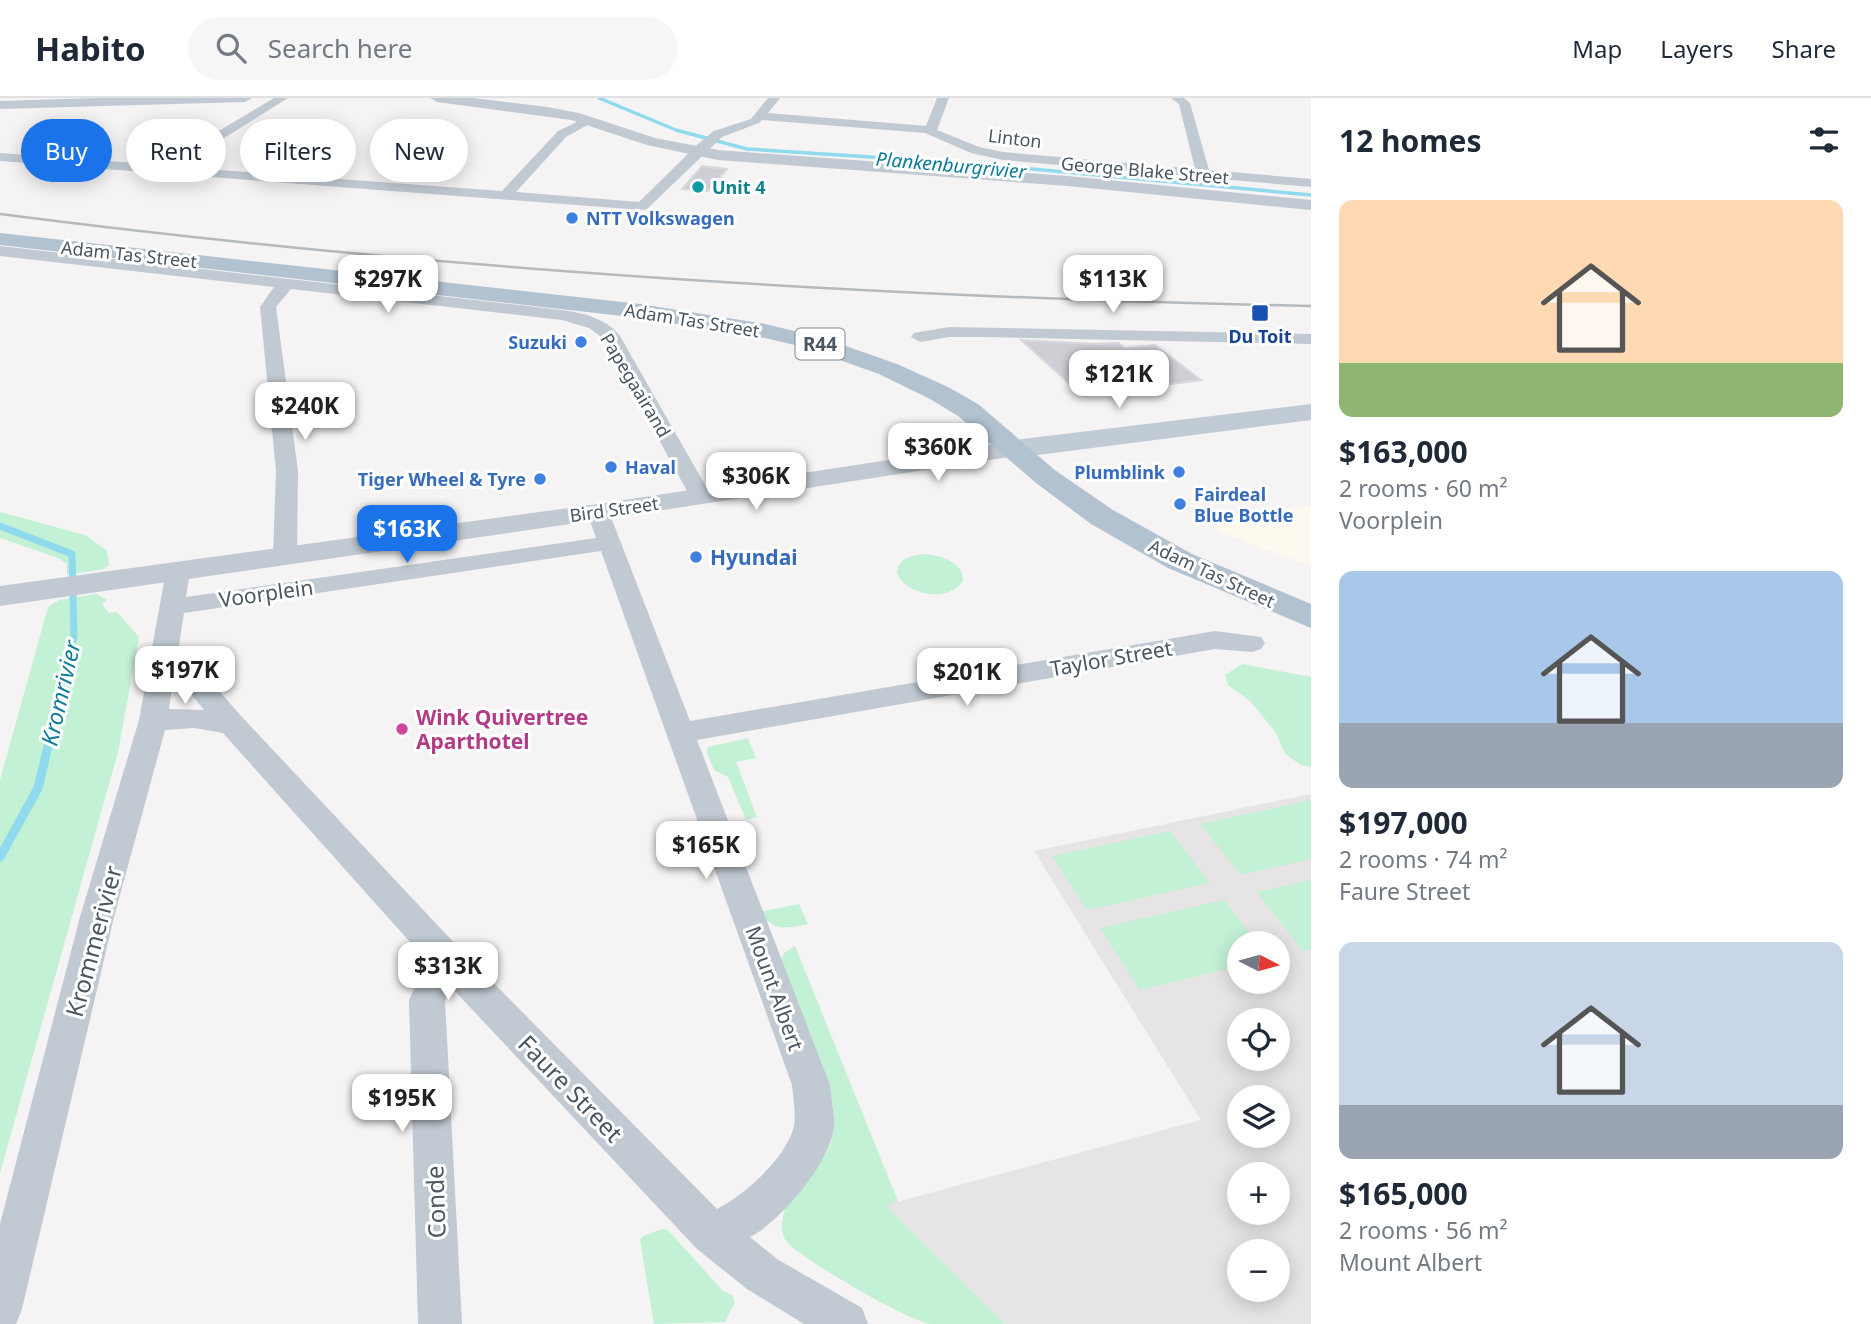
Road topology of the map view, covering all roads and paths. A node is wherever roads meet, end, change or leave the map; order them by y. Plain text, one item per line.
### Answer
1 (246, 98) edge
2 (282, 98) edge
3 (437, 98) edge
4 (774, 98) edge
5 (943, 98) edge
6 (1177, 98) edge
7 (0, 105) edge
8 (761, 116) junction
9 (587, 121) junction
10 (927, 130) junction
11 (226, 132) edge
12 (700, 149) junction
13 (0, 157) edge
14 (126, 167) edge
15 (1203, 173) junction
16 (226, 175) edge
17 (1311, 183) edge
18 (506, 195) junction
19 (1311, 205) edge
20 (0, 227) edge
21 (0, 239) edge
22 (0, 251) edge
23 (287, 284) junction
24 (594, 299) junction
25 (919, 337) dead end
26 (1311, 340) edge
27 (1311, 412) edge
28 (1030, 447) junction
29 (701, 496) junction
30 (598, 512) junction
31 (609, 543) junction
32 (285, 556) junction
33 (178, 571) junction
34 (1311, 589) edge
35 (0, 596) edge
36 (173, 607) junction
37 (1311, 617) edge
38 (1252, 643) dead end
39 (165, 655) junction
40 (153, 720) junction
41 (232, 724) junction
42 (681, 733) junction
43 (446, 958) junction
44 (712, 1234) junction
45 (0, 1309) edge
46 (440, 1324) edge
47 (846, 1324) edge

1 - 7 street
2 - 11 street
3 - 9 street, George Blake Street
4 - 8 street
5 - 10 street
6 - 15 street
8 - 10 street, Linton
8 - 12 street
9 - 12 street, George Blake Street
9 - 18 street
10 - 15 street, Linton
12 - 18 street
12 - 19 street, George Blake Street
13 - 14 street
15 - 17 street, Linton
16 - 18 street
20 - 24 main road, Adam Tas Street / R44
21 - 24 main road, Adam Tas Street / R44
22 - 23 street, Papegaairand
23 - 29 street, Papegaairand
23 - 32 street
24 - 28 main road, Adam Tas Street / R44
24 - 28 main road, Adam Tas Street / R44
25 - 26 street
27 - 28 main road, Bird Street
28 - 29 street, Bird Street
28 - 34 main road, Adam Tas Street / R44
28 - 37 main road, Adam Tas Street / R44
29 - 30 street, Bird Street
30 - 31 street, Mount Albert
30 - 32 street, Bird Street
31 - 36 street, Voorplein
31 - 42 street, Mount Albert
32 - 33 street, Bird Street
33 - 35 street, Bird Street
33 - 36 street, Krommerivier
36 - 39 street, Krommerivier
38 - 42 street, Taylor Street
39 - 40 street, Krommerivier
39 - 41 street, Faure Street
40 - 41 street
40 - 45 street, Krommerivier
41 - 43 street, Faure Street
42 - 44 street, Mount Albert
43 - 44 street, Faure Street
43 - 46 street, Conde
44 - 47 street, Faure Street

